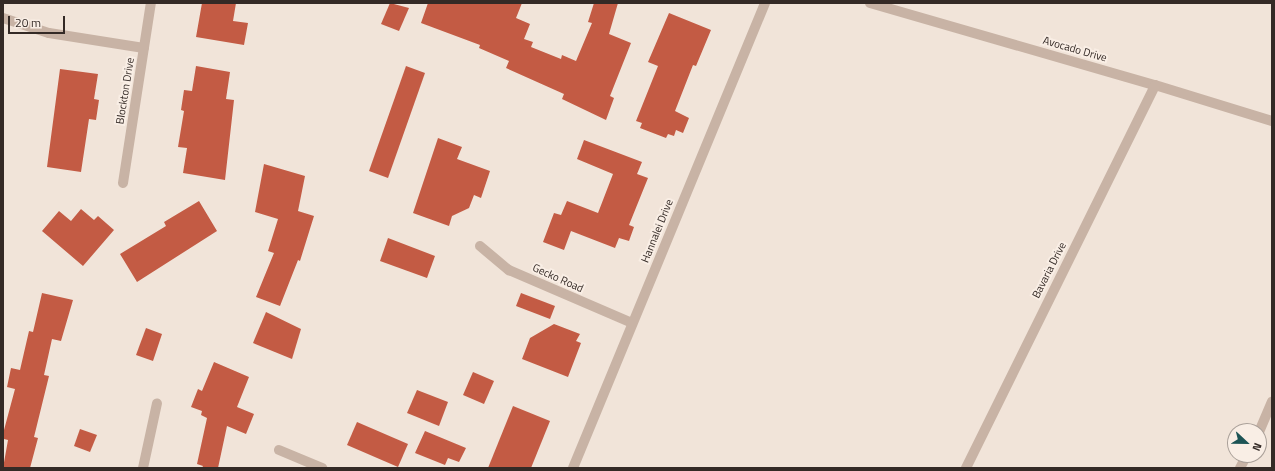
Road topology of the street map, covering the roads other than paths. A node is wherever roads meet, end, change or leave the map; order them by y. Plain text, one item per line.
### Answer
1 (151, 3) edge
2 (765, 3) edge
3 (870, 3) edge
4 (3, 18) edge
5 (144, 48) junction
6 (1155, 84) junction
7 (1272, 121) edge
8 (123, 183) dead end
9 (480, 246) dead end
10 (632, 323) junction
11 (1272, 402) edge
12 (157, 403) dead end
13 (1263, 423) edge
14 (279, 450) dead end
15 (143, 468) edge
16 (322, 468) edge
17 (572, 468) edge
18 (966, 468) edge

1 - 5 street, Blockton Drive
2 - 10 street, Hannalei Drive
3 - 6 street, Avocado Drive
4 - 5 street
5 - 8 street, Blockton Drive
6 - 7 street, Avocado Drive
6 - 18 street, Bavaria Drive
9 - 10 street, Gecko Road
10 - 17 street, Hannalei Drive
11 - 13 street
12 - 15 street
14 - 16 street

